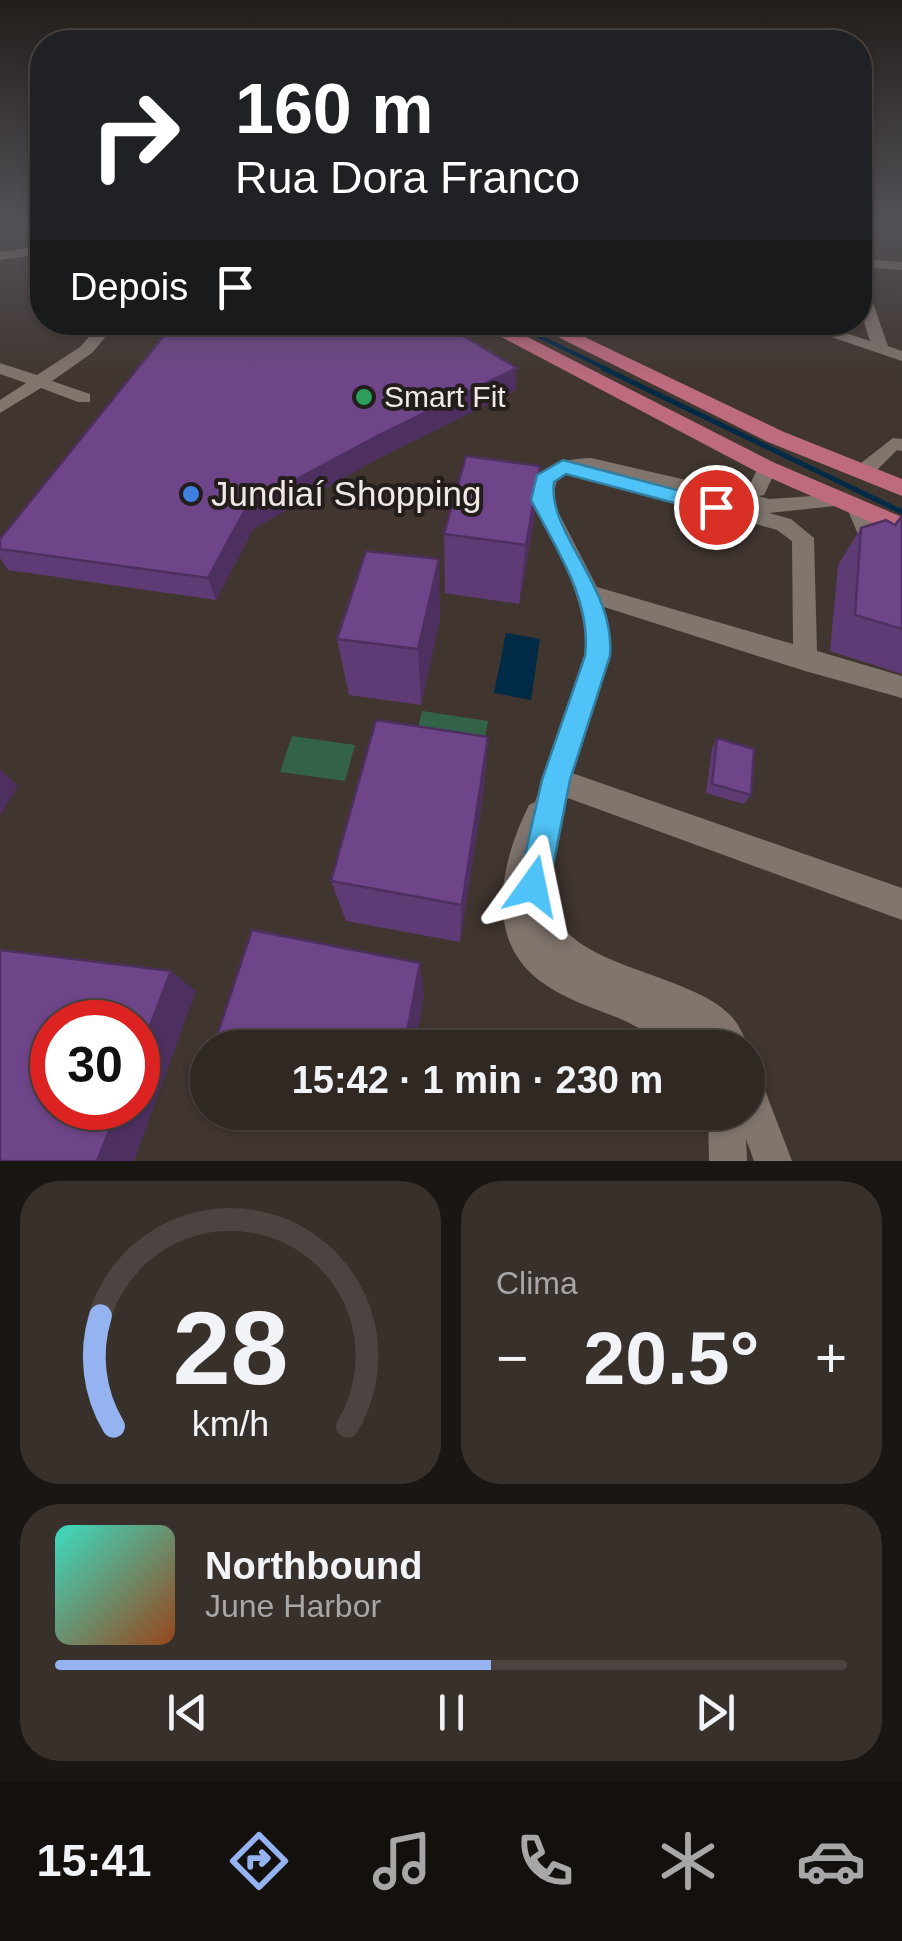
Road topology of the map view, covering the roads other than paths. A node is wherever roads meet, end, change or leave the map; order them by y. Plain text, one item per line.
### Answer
1 (872, 323) edge
2 (99, 335) edge
3 (493, 335) edge
4 (564, 335) edge
5 (834, 335) edge
6 (881, 350) junction
7 (902, 356) edge
8 (0, 368) edge
9 (39, 382) junction
10 (84, 398) dead end
11 (0, 408) edge
12 (902, 445) edge
13 (563, 466) junction
14 (767, 468) junction
15 (862, 472) junction
16 (902, 488) edge
17 (724, 494) junction
18 (846, 504) junction
19 (902, 527) edge
20 (902, 536) edge
21 (590, 594) junction
22 (805, 661) junction
23 (902, 687) edge
24 (556, 780) junction
25 (902, 904) edge
26 (680, 1030) edge
27 (719, 1030) edge
28 (727, 1130) edge
29 (762, 1130) edge
30 (728, 1161) edge
31 (773, 1161) edge

1 - 6 street
2 - 9 street
3 - 14 main road
4 - 15 main road
5 - 6 street
6 - 7 street
8 - 9 street
9 - 10 street
9 - 11 street
12 - 15 street
13 - 17 street
13 - 21 street
13 - 22 street
14 - 17 street
14 - 18 main road
15 - 16 main road
17 - 18 street
18 - 19 main road
18 - 20 street
21 - 22 street
21 - 24 street
22 - 23 street
24 - 25 street
24 - 26 street
24 - 27 street
28 - 30 street
29 - 31 street

